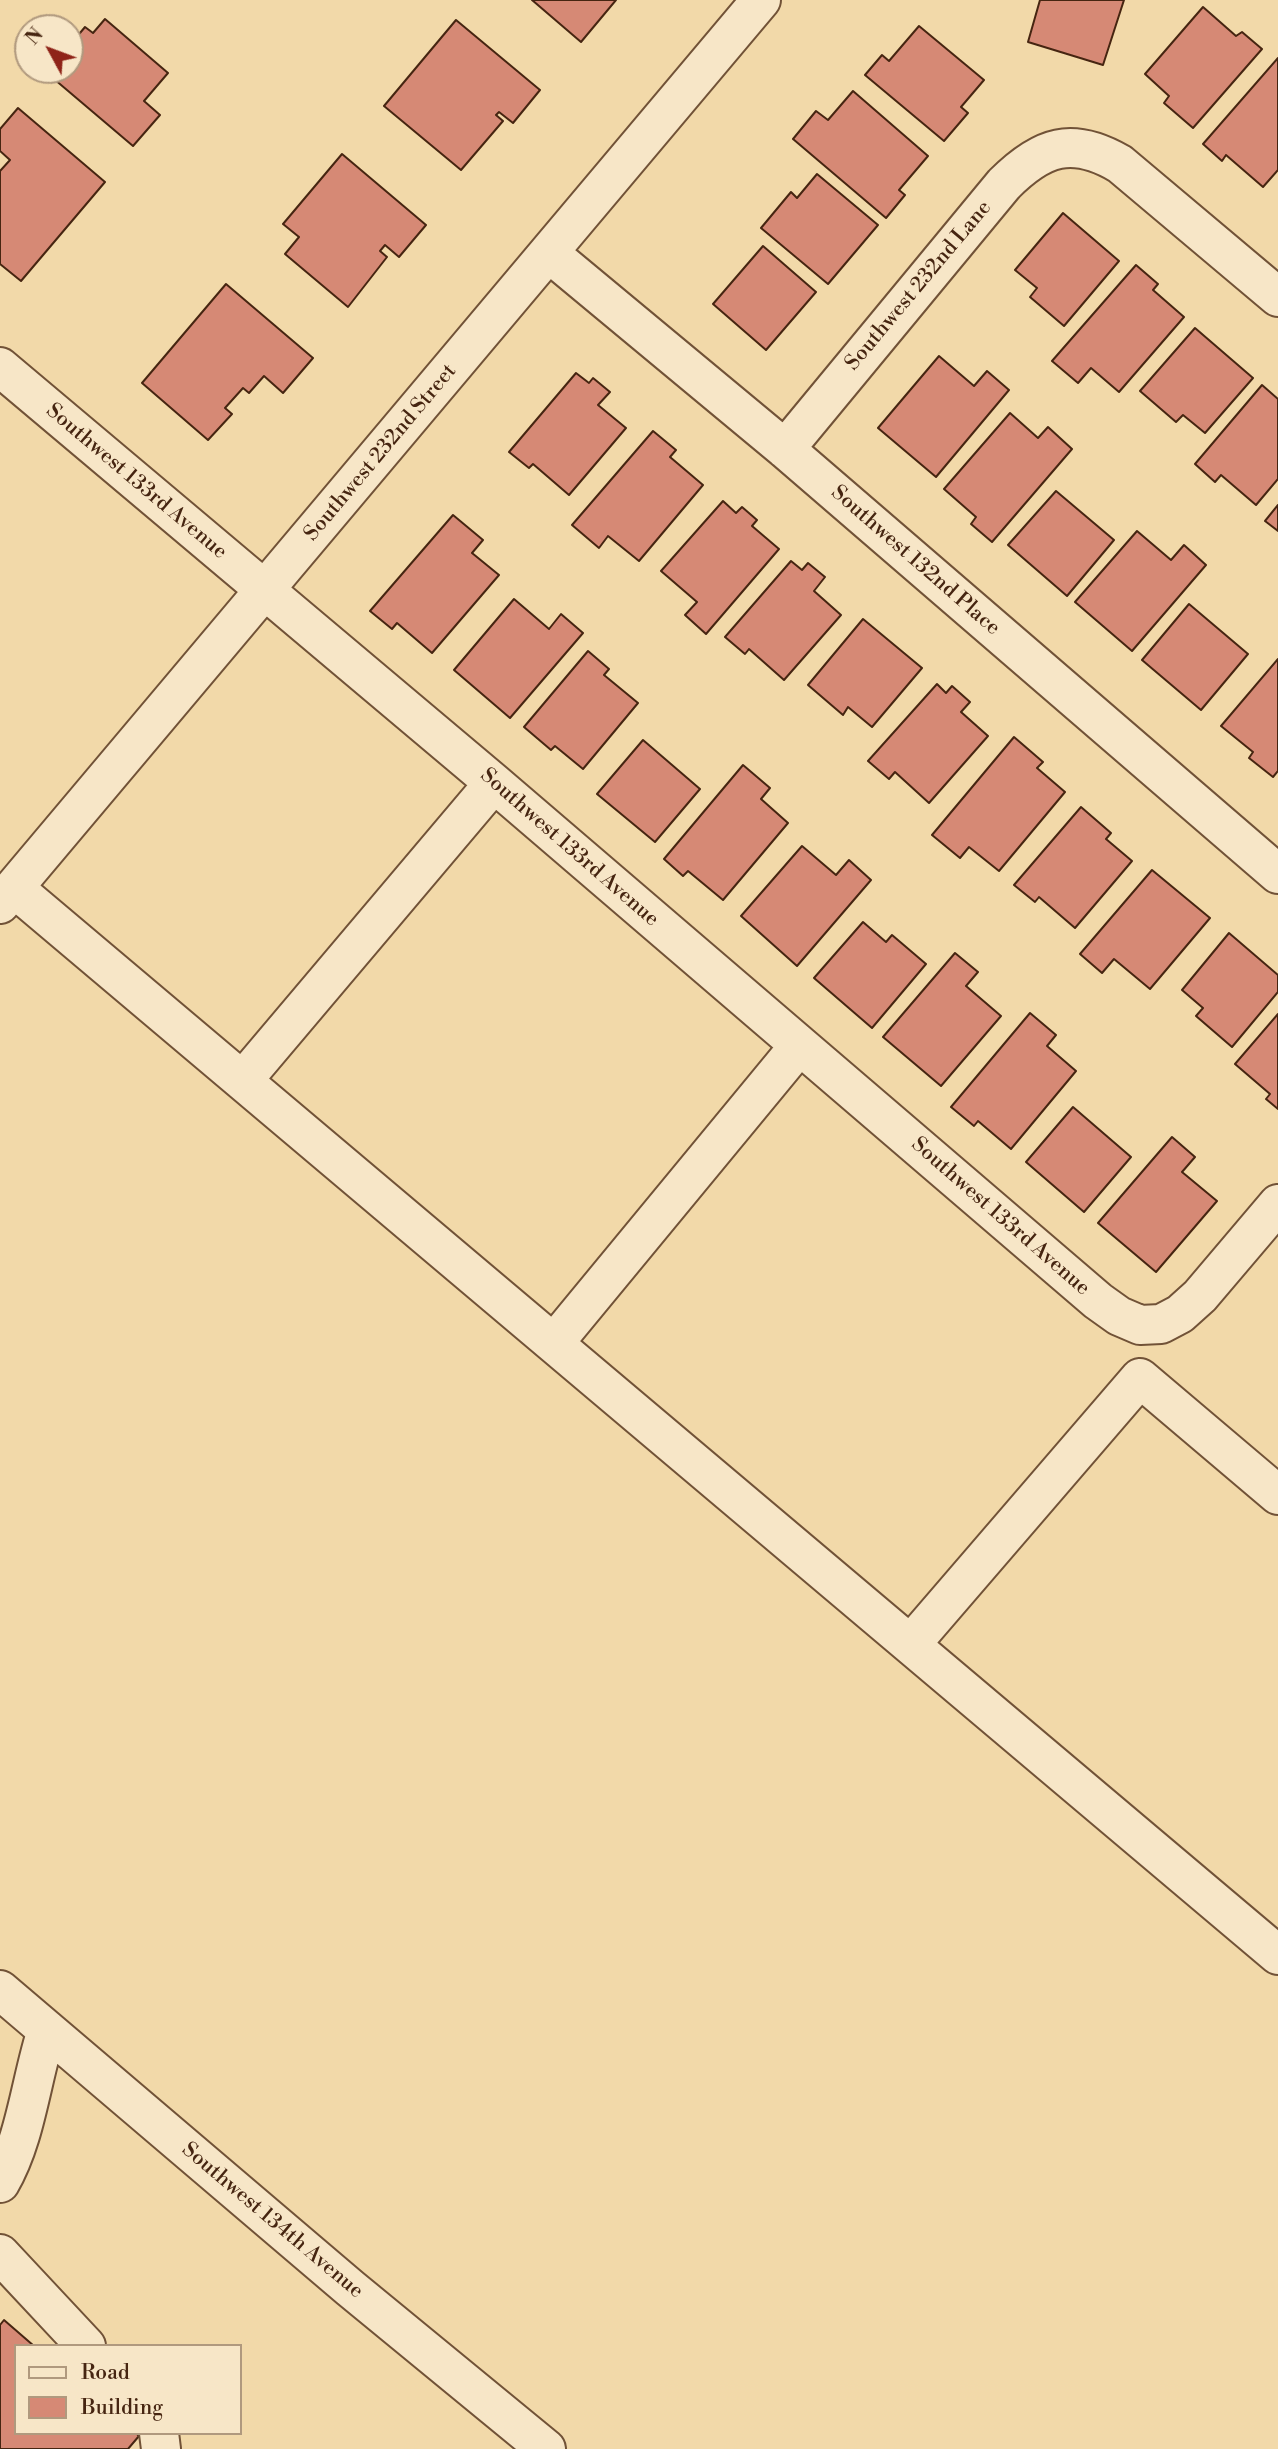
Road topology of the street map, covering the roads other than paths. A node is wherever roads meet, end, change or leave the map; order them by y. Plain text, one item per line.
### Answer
1 (761, 0) edge
2 (549, 253) junction
3 (1278, 298) edge
4 (0, 367) edge
5 (785, 449) junction
6 (265, 590) junction
7 (494, 783) junction
8 (1278, 874) edge
9 (7, 896) edge
10 (799, 1046) junction
11 (243, 1080) junction
12 (1278, 1204) edge
13 (1140, 1325) junction
14 (554, 1343) junction
15 (1140, 1378) junction
16 (1278, 1495) edge
17 (911, 1644) junction
18 (1278, 1955) edge
19 (0, 1990) edge
20 (47, 2030) junction
21 (0, 2183) edge
22 (0, 2254) edge
23 (84, 2344) edge
24 (546, 2449) edge

1 - 2 street, Southwest 232nd Street
2 - 5 street, Southwest 132nd Place
2 - 6 street, Southwest 232nd Street
3 - 5 street, Southwest 232nd Lane
4 - 6 street, Southwest 133rd Avenue
5 - 8 street, Southwest 132nd Place
6 - 7 street, Southwest 133rd Avenue
6 - 9 street, Southwest 232nd Street
7 - 10 street, Southwest 133rd Avenue
7 - 11 street
9 - 11 street
10 - 13 street, Southwest 133rd Avenue
10 - 14 street
11 - 14 street
12 - 13 street
13 - 15 street
14 - 17 street
15 - 16 street
15 - 17 street
17 - 18 street
19 - 20 street, Southwest 134th Avenue
20 - 21 street
20 - 24 street, Southwest 134th Avenue
22 - 23 street

